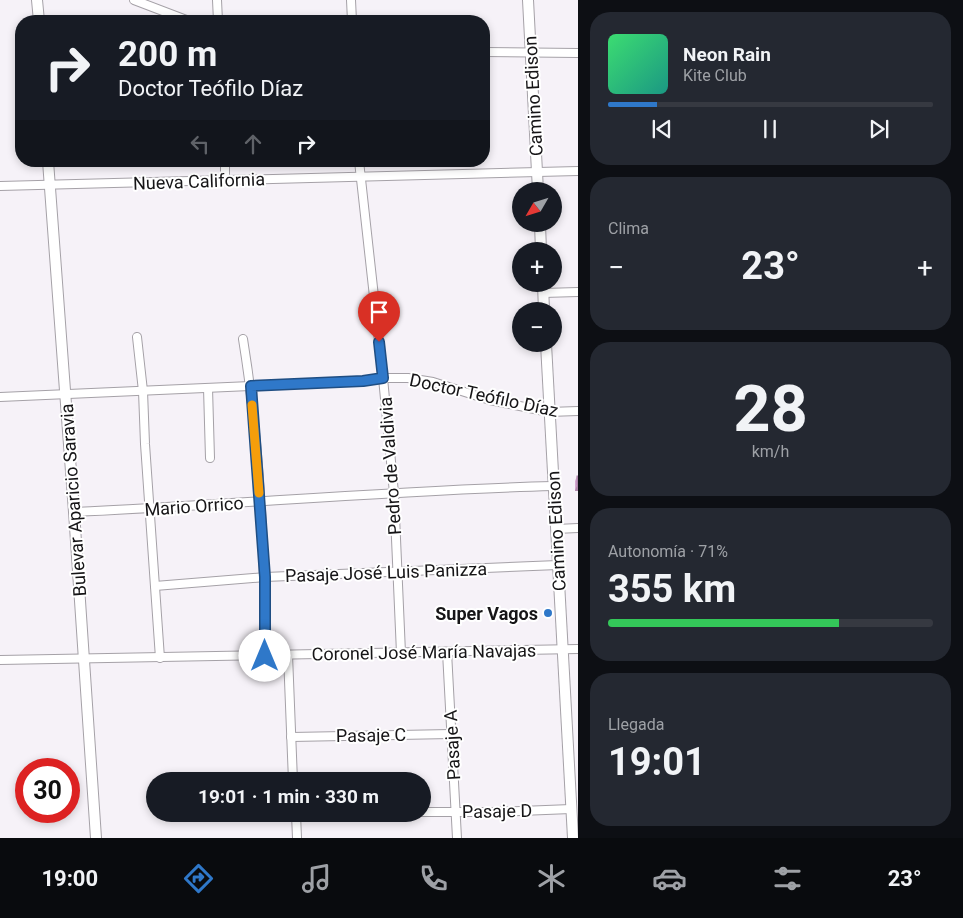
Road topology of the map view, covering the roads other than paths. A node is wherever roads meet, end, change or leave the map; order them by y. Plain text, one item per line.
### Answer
1 (37, 0) edge
2 (134, 0) edge
3 (217, 0) edge
4 (351, 0) edge
5 (528, 0) edge
6 (38, 15) edge
7 (173, 15) edge
8 (218, 15) edge
9 (352, 15) edge
10 (490, 52) edge
11 (531, 53) junction
12 (578, 53) edge
13 (48, 167) edge
14 (225, 167) edge
15 (359, 167) edge
16 (578, 171) edge
17 (537, 172) junction
18 (360, 177) junction
19 (226, 180) junction
20 (538, 182) edge
21 (49, 185) junction
22 (0, 186) edge
23 (562, 290) edge
24 (578, 292) edge
25 (137, 337) dead end
26 (243, 339) dead end
27 (546, 352) edge
28 (383, 378) junction
29 (251, 386) junction
30 (208, 388) junction
31 (143, 391) junction
32 (65, 395) junction
33 (0, 397) edge
34 (550, 412) junction
35 (578, 412) edge
36 (210, 458) dead end
37 (553, 486) junction
38 (394, 493) junction
39 (260, 502) junction
40 (149, 509) junction
41 (74, 512) junction
42 (578, 528) edge
43 (556, 529) junction
44 (558, 565) junction
45 (397, 570) junction
46 (265, 577) junction
47 (155, 586) junction
48 (578, 649) edge
49 (562, 650) junction
50 (447, 652) junction
51 (401, 653) junction
52 (288, 655) junction
53 (265, 656) junction
54 (84, 658) junction
55 (160, 658) junction
56 (0, 660) edge
57 (451, 734) junction
58 (292, 737) junction
59 (573, 765) edge
60 (293, 772) edge
61 (571, 809) junction
62 (431, 812) edge
63 (455, 812) junction
64 (296, 822) edge
65 (96, 838) edge
66 (297, 838) edge
67 (457, 838) edge
68 (573, 838) edge

1 - 6 street
2 - 7 street
3 - 8 street
4 - 9 street
5 - 11 street, Camino Edison
10 - 11 street
11 - 12 street
11 - 17 street, Camino Edison
13 - 21 street, Bulevar Aparicio Saravia
14 - 19 street
15 - 18 street, Pedro de Valdivia
16 - 17 street, Nueva California
17 - 18 street, Nueva California
17 - 20 street, Camino Edison
18 - 19 street, Nueva California
18 - 28 street, Pedro de Valdivia
19 - 21 street, Nueva California
21 - 22 street, Nueva California
21 - 32 street, Bulevar Aparicio Saravia
23 - 24 street
25 - 31 street
26 - 29 street
27 - 34 street, Camino Edison
28 - 29 street, Doctor Teófilo Díaz
28 - 34 street, Doctor Teófilo Díaz
28 - 38 street, Pedro de Valdivia
29 - 30 street, Doctor Teófilo Díaz
29 - 39 street
30 - 31 street, Doctor Teófilo Díaz
30 - 36 street
31 - 32 street, Doctor Teófilo Díaz
31 - 40 street
32 - 33 street, Doctor Teófilo Díaz
32 - 41 street, Bulevar Aparicio Saravia
34 - 35 street, Doctor Teófilo Díaz
34 - 37 street, Camino Edison
37 - 38 street, Mario Orrico
37 - 43 street, Camino Edison
38 - 39 street, Mario Orrico
38 - 45 street, Pedro de Valdivia
39 - 40 street, Mario Orrico
39 - 46 street
40 - 41 street, Mario Orrico
40 - 47 street
41 - 54 street, Bulevar Aparicio Saravia
42 - 43 street
43 - 44 street, Camino Edison
44 - 45 street, Pasaje José Luis Panizza
44 - 49 street, Camino Edison
45 - 46 street, Pasaje José Luis Panizza
45 - 51 street, Pedro de Valdivia
46 - 47 street, Pasaje José Luis Panizza
46 - 53 street
47 - 55 street
48 - 49 street, Coronel José María Navajas
49 - 50 street, Coronel José María Navajas
49 - 59 street, Camino Edison
50 - 51 street, Coronel José María Navajas
50 - 57 street, Pasaje A
51 - 52 street, Coronel José María Navajas
52 - 53 street, Coronel José María Navajas
52 - 58 street
53 - 55 street, Coronel José María Navajas
54 - 55 street, Coronel José María Navajas
54 - 56 street, Coronel José María Navajas
54 - 65 street, Bulevar Aparicio Saravia
57 - 58 street, Pasaje C
57 - 63 street, Pasaje A
58 - 60 street
59 - 61 street, Camino Edison
61 - 63 street, Pasaje D
61 - 68 street, Camino Edison
62 - 63 street, Pasaje D
63 - 67 street, Pasaje A
64 - 66 street

